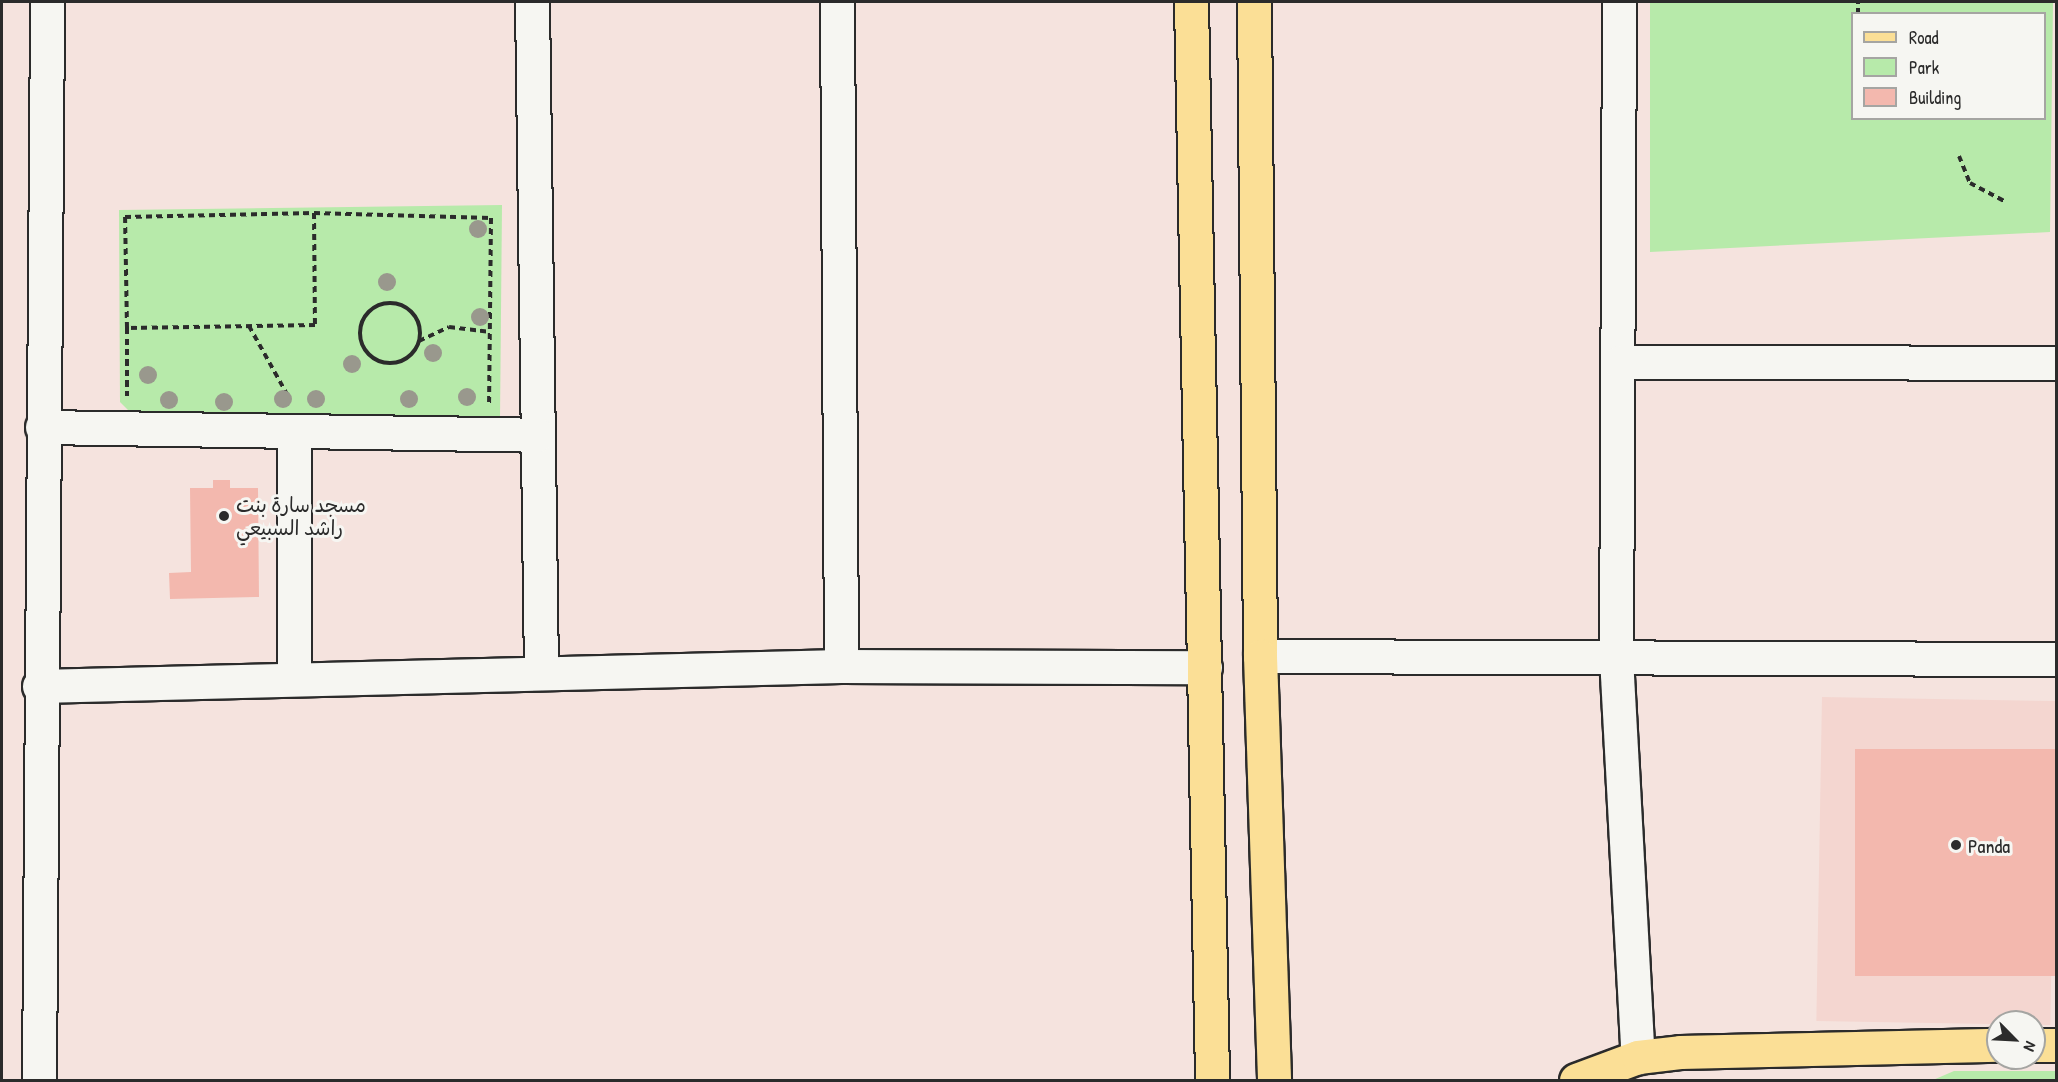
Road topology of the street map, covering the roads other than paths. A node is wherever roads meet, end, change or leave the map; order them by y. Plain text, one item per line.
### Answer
1 (47, 2) edge
2 (532, 2) edge
3 (837, 2) edge
4 (1191, 2) edge
5 (1254, 2) edge
6 (1619, 2) edge
7 (1620, 362) junction
8 (2056, 363) edge
9 (293, 419) junction
10 (42, 427) junction
11 (538, 435) junction
12 (1260, 656) junction
13 (1616, 657) junction
14 (2056, 658) edge
15 (841, 666) junction
16 (1205, 666) junction
17 (541, 672) junction
18 (294, 679) junction
19 (39, 686) junction
20 (1986, 1045) edge
21 (1638, 1057) junction
22 (39, 1080) edge
23 (1212, 1080) edge
24 (1274, 1080) edge
25 (1576, 1080) edge

1 - 10 street
2 - 11 street
3 - 15 street
4 - 16 main road
5 - 12 main road
6 - 7 street
7 - 8 street
7 - 13 street
9 - 10 street
9 - 11 street
9 - 18 street
10 - 19 street
11 - 17 street
12 - 13 street
12 - 24 main road
13 - 14 street
13 - 21 street
15 - 16 street
15 - 17 street
16 - 23 main road
17 - 18 street
18 - 19 street
19 - 22 street
20 - 21 main road
21 - 25 main road

